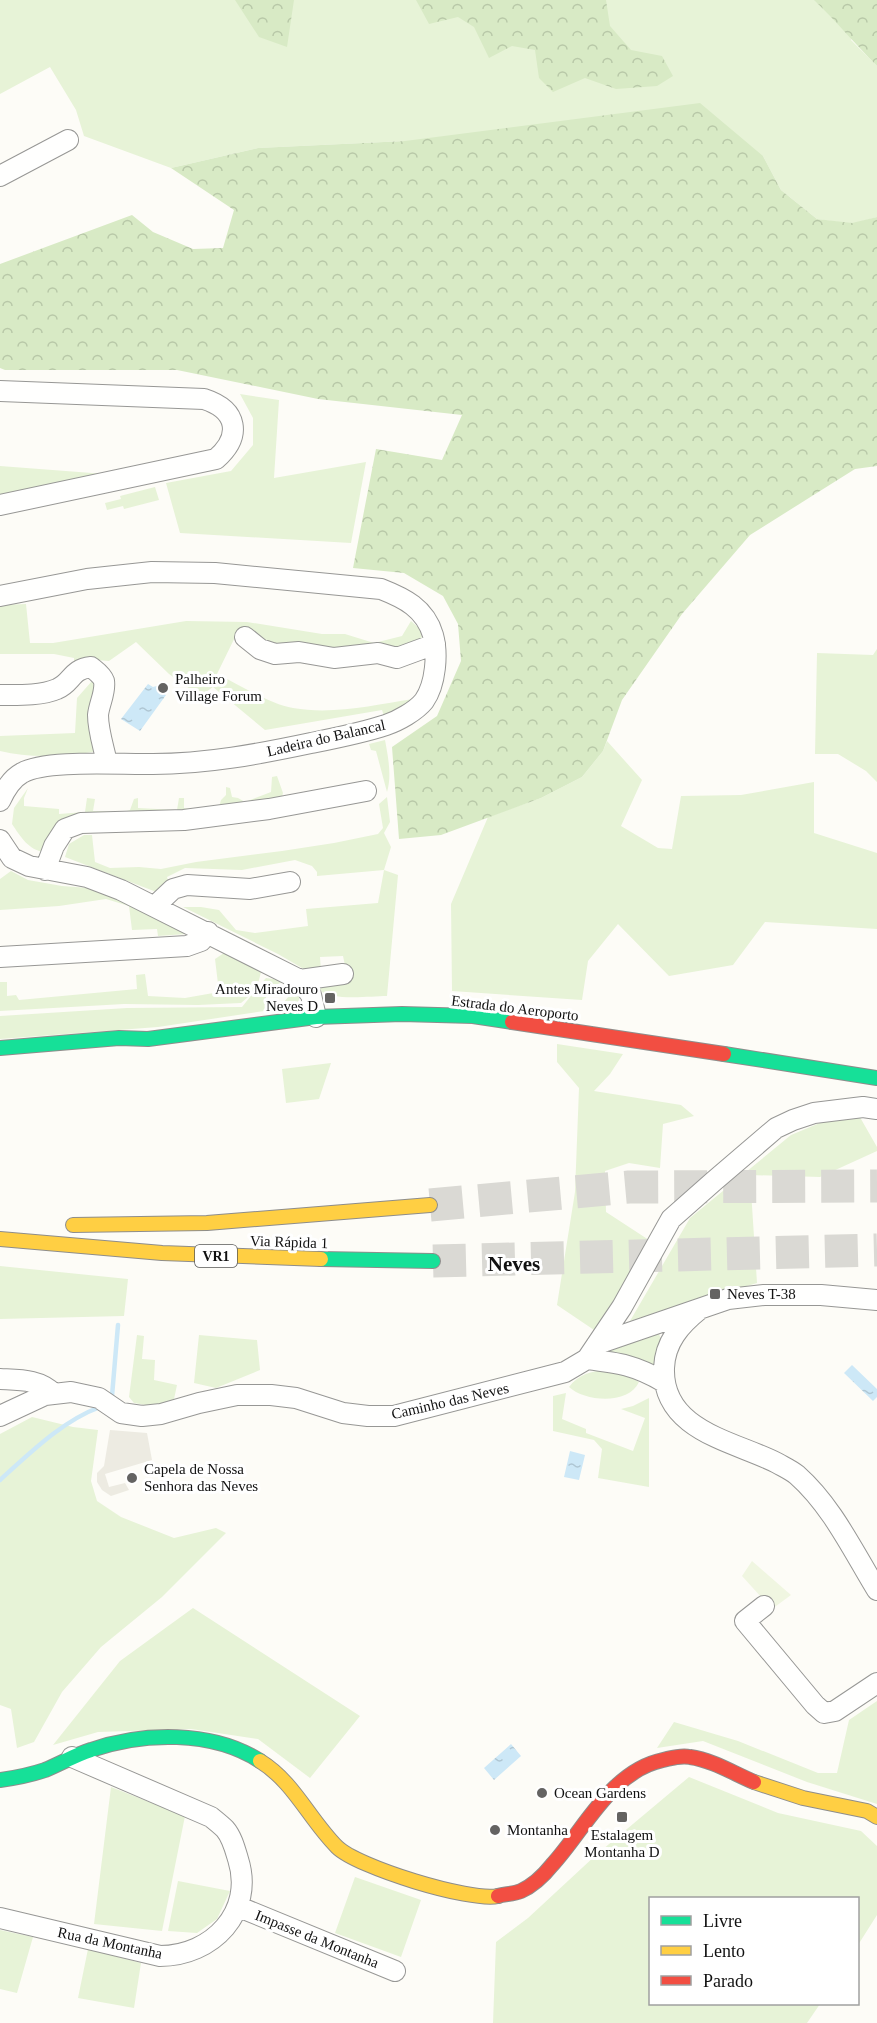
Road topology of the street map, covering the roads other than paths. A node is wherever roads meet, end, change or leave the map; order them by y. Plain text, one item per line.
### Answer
1 (68, 140) dead end
2 (0, 176) edge
3 (0, 392) edge
4 (0, 505) edge
5 (0, 596) edge
6 (245, 637) dead end
7 (435, 644) junction
8 (0, 695) edge
9 (107, 763) junction
10 (366, 791) dead end
11 (0, 801) edge
12 (0, 840) edge
13 (45, 870) junction
14 (290, 882) dead end
15 (155, 906) junction
16 (208, 932) junction
17 (0, 957) edge
18 (343, 974) dead end
19 (300, 980) junction
20 (316, 1017) junction
21 (148, 1039) junction
22 (0, 1048) edge
23 (103, 1053) dead end
24 (877, 1078) edge
25 (877, 1109) edge
26 (430, 1205) tunnel mouth
27 (62, 1225) dead end
28 (0, 1239) edge
29 (433, 1261) tunnel mouth
30 (877, 1300) edge
31 (700, 1309) junction
32 (592, 1352) junction
33 (0, 1379) edge
34 (664, 1382) junction
35 (54, 1394) junction
36 (0, 1416) edge
37 (877, 1590) edge
38 (764, 1606) dead end
39 (877, 1683) edge
40 (72, 1757) junction
41 (0, 1780) edge
42 (877, 1817) edge
43 (239, 1906) junction
44 (0, 1918) edge
45 (395, 1971) dead end

1 - 2 street
3 - 4 street
5 - 7 street, Ladeira do Balancal
6 - 7 street
7 - 9 street, Ladeira do Balancal
8 - 9 street
9 - 11 street, Ladeira do Balancal
10 - 13 street
12 - 13 street
13 - 15 street
14 - 15 street
15 - 16 street
16 - 17 street
16 - 19 street
18 - 19 street
19 - 20 street
20 - 21 main road, Estrada do Aeroporto
20 - 24 main road, Estrada do Aeroporto
21 - 22 main road, Estrada do Aeroporto
21 - 23 main road, Estrada do Aeroporto
25 - 32 street, Caminho das Neves
26 - 27 main road, Via Rápida 1 / VR1
28 - 29 main road, Via Rápida 1 / VR1
30 - 31 street
31 - 32 street
31 - 34 street
32 - 34 street
32 - 35 street, Caminho das Neves
33 - 35 street
34 - 37 street
35 - 36 street, Caminho das Neves
38 - 39 street
40 - 41 main road
40 - 42 main road
40 - 43 street
43 - 44 street, Rua da Montanha
43 - 45 street, Impasse da Montanha

